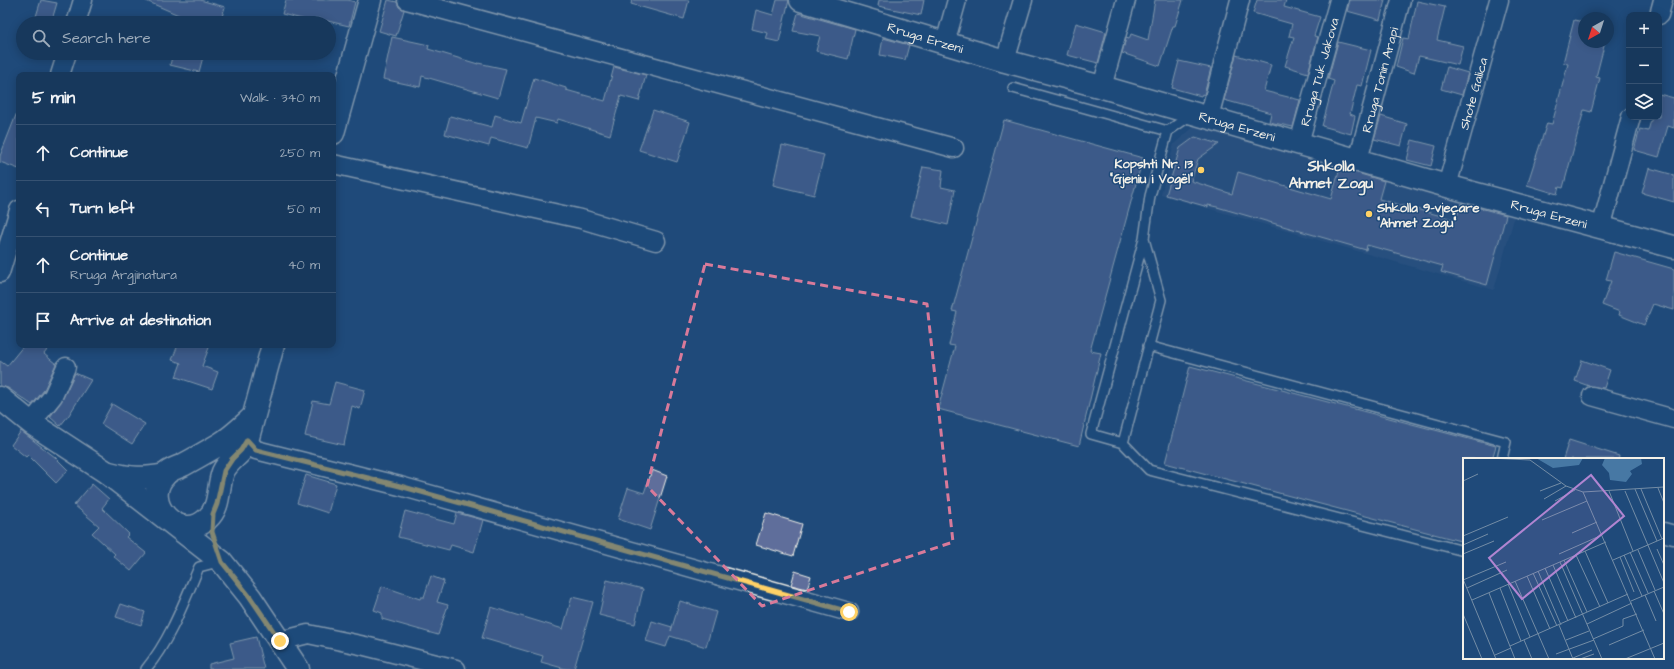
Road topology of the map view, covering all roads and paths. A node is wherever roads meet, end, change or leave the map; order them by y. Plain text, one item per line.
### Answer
1 (83, 0) edge
2 (370, 0) edge
3 (407, 0) edge
4 (801, 0) edge
5 (957, 0) edge
6 (1023, 0) edge
7 (1126, 0) edge
8 (1240, 0) edge
9 (1339, 0) edge
10 (1401, 0) edge
11 (1499, 0) edge
12 (1663, 0) edge
13 (1660, 12) edge
14 (78, 16) edge
15 (945, 43) junction
16 (65, 60) edge
17 (1006, 61) junction
18 (61, 72) edge
19 (1102, 87) junction
20 (1013, 88) dead end
21 (1201, 115) junction
22 (1630, 120) edge
23 (336, 122) edge
24 (1168, 131) junction
25 (1299, 143) junction
26 (954, 148) dead end
27 (1358, 160) junction
28 (336, 165) edge
29 (1447, 186) junction
30 (16, 220) edge
31 (1600, 228) junction
32 (1144, 239) junction
33 (656, 241) dead end
34 (1674, 247) edge
35 (0, 273) edge
36 (1148, 346) junction
37 (272, 348) edge
38 (66, 367) dead end
39 (1592, 396) dead end
40 (0, 398) edge
41 (253, 417) junction
42 (1674, 419) edge
43 (31, 423) junction
44 (247, 440) junction
45 (1123, 443) junction
46 (1502, 458) edge
47 (173, 470) junction
48 (106, 472) junction
49 (216, 504) junction
50 (168, 520) junction
51 (1664, 532) edge
52 (1674, 535) edge
53 (1463, 551) edge
54 (222, 562) junction
55 (849, 612) dead end
56 (280, 641) junction
57 (146, 669) edge
58 (298, 669) edge
59 (456, 669) edge

1 - 14 street
2 - 23 street
3 - 26 street
4 - 15 street, Rruga Erzeni
5 - 15 street
6 - 17 street
7 - 19 street
8 - 21 street
9 - 25 street, Rruga Tuk Jakova
10 - 27 street, Rruga Tonin Arapi
11 - 29 street, Shote Galica
12 - 13 street
15 - 17 street, Rruga Erzeni
16 - 18 street
17 - 19 street, Rruga Erzeni
19 - 21 street, Rruga Erzeni
20 - 24 lane
21 - 24 lane
21 - 25 street, Rruga Erzeni
22 - 31 street
24 - 32 lane
25 - 27 street, Rruga Erzeni
27 - 29 street, Rruga Erzeni
28 - 33 street
29 - 31 street, Rruga Erzeni
30 - 35 street
31 - 34 street, Rruga Erzeni
32 - 36 lane
32 - 45 lane
36 - 45 lane
36 - 46 lane
37 - 41 street
38 - 43 street
39 - 42 street
40 - 43 street
41 - 44 street
41 - 47 street
43 - 48 street
44 - 49 street
44 - 55 street
45 - 53 lane
47 - 48 street
47 - 49 street
47 - 50 street
48 - 50 street
49 - 50 street
49 - 54 street
50 - 54 street
51 - 52 street
54 - 56 street
54 - 57 lane
56 - 58 street
56 - 59 street

